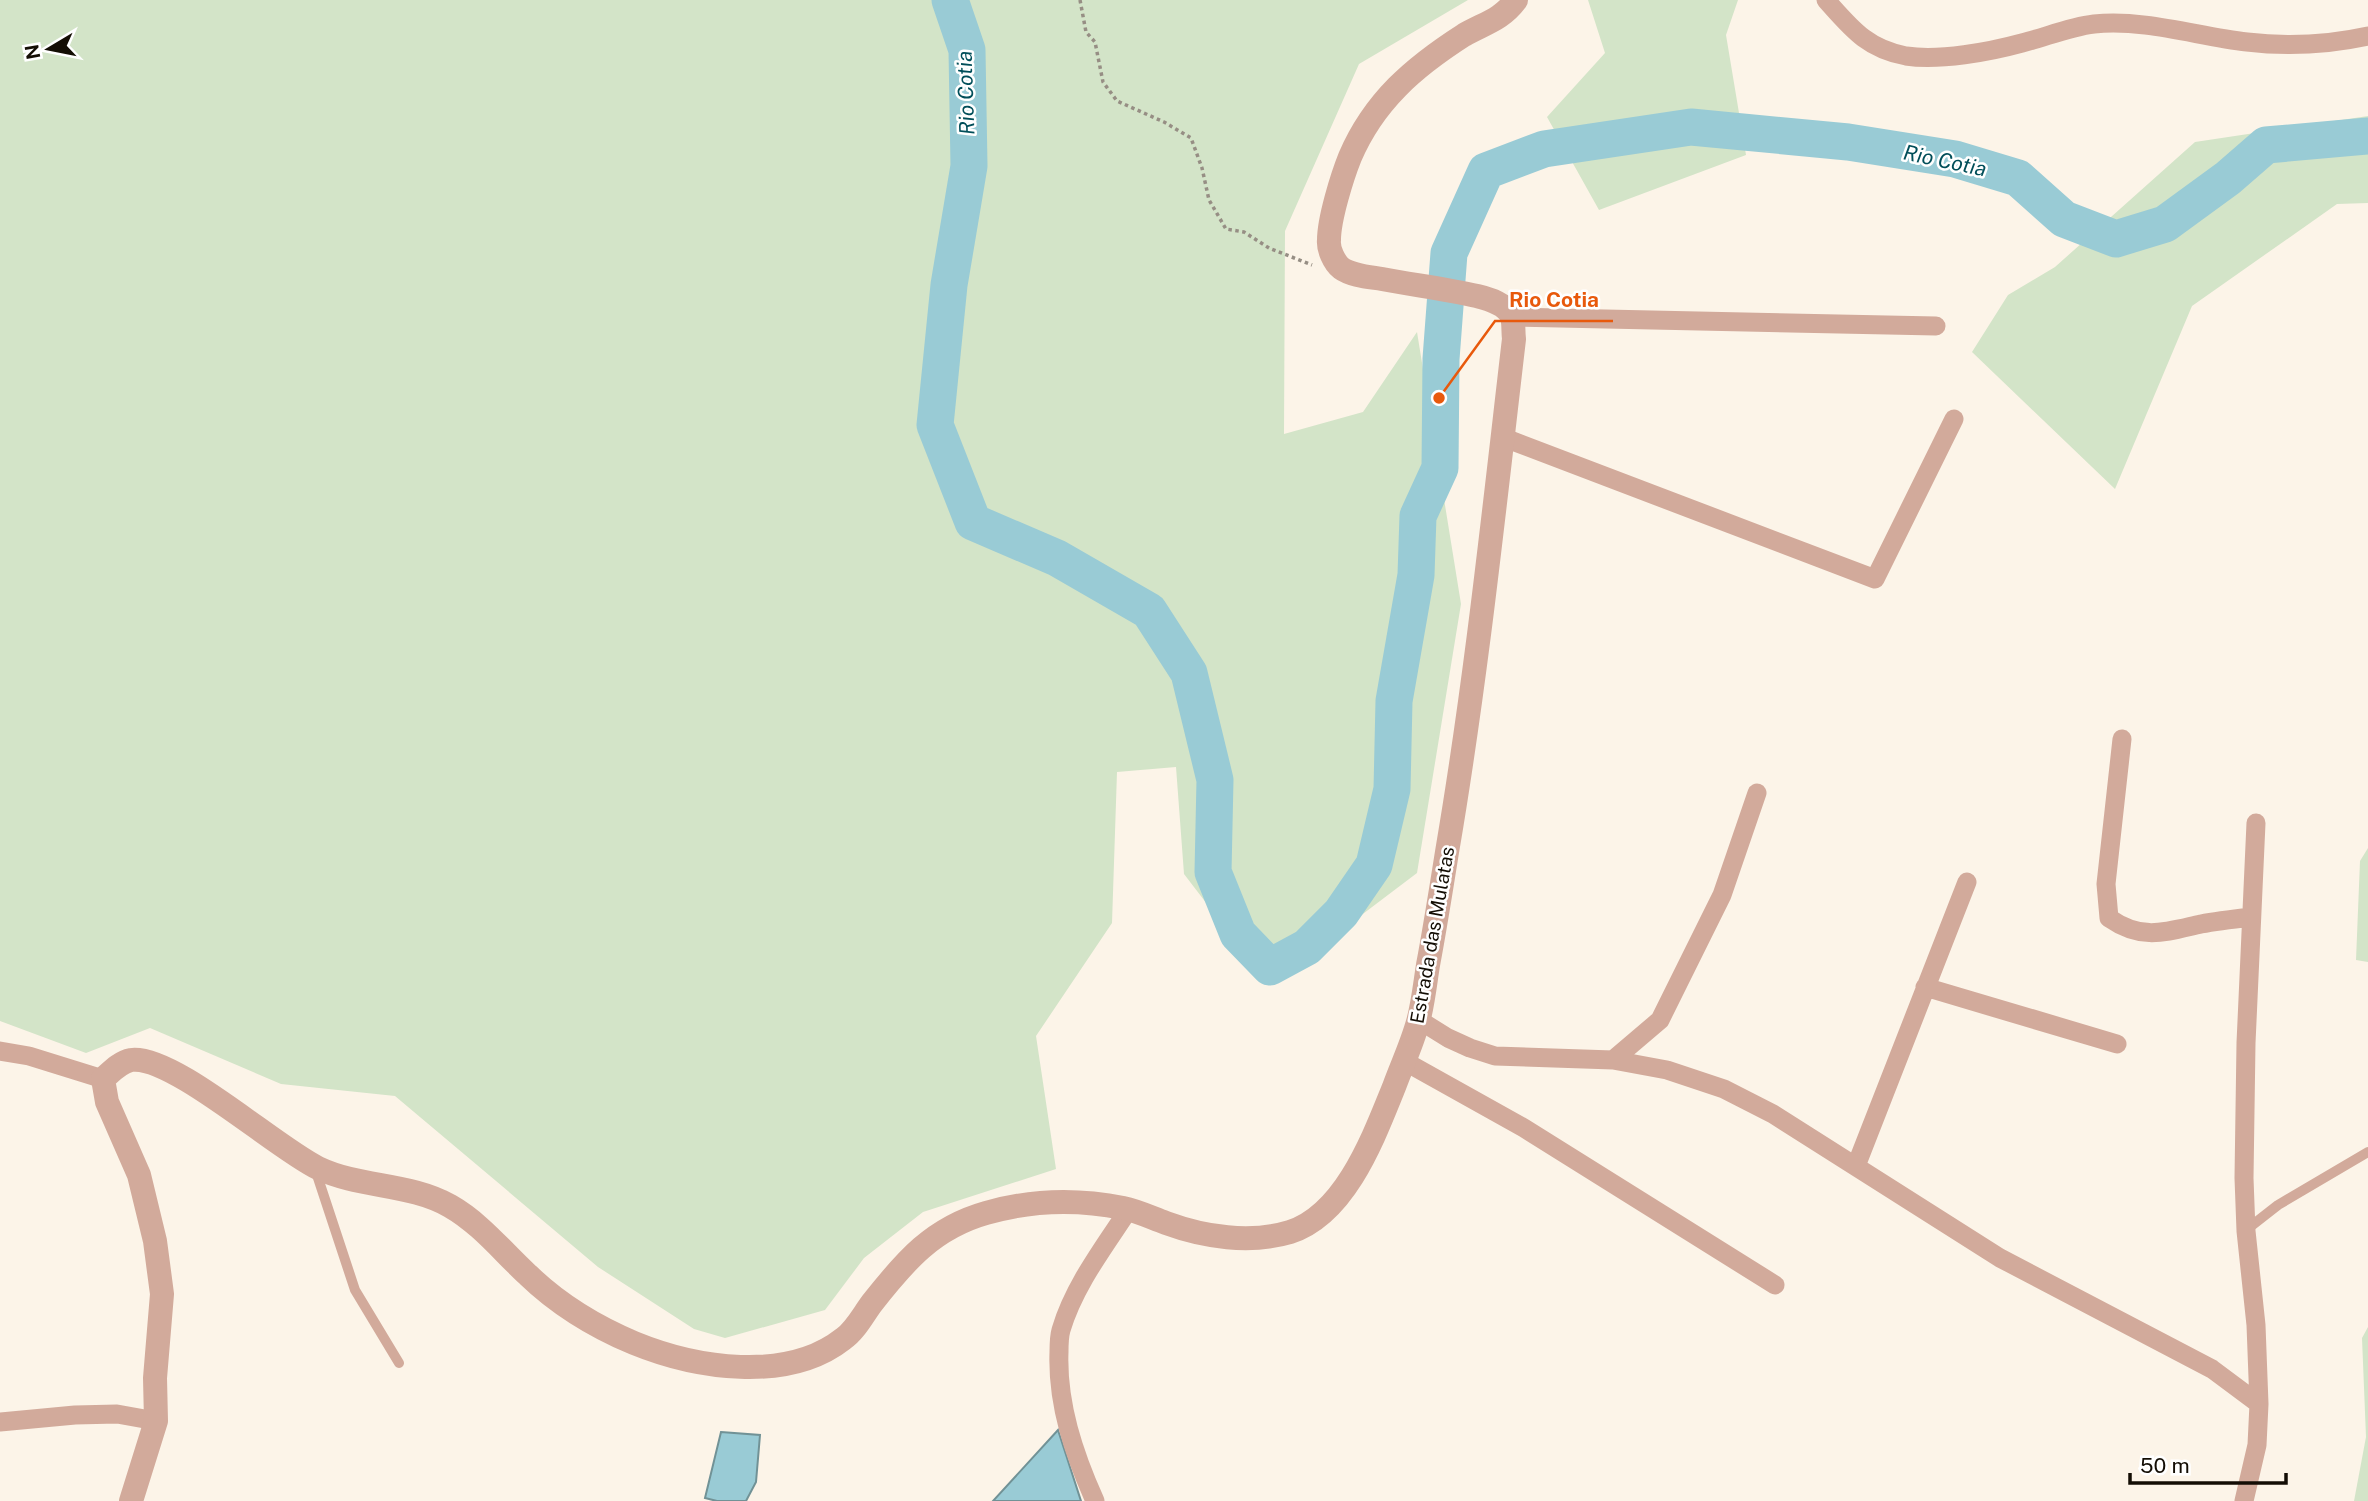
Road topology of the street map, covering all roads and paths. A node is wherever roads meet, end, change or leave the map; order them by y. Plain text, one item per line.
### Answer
1 (1080, 0) edge
2 (1516, 0) edge
3 (1826, 0) edge
4 (2368, 36) edge
5 (1328, 240) junction
6 (1512, 317) junction
7 (1936, 326) dead end
8 (1954, 419) dead end
9 (1502, 437) junction
10 (2122, 739) dead end
11 (1757, 793) dead end
12 (2256, 823) dead end
13 (1966, 882) dead end
14 (2251, 917) junction
15 (1925, 987) junction
16 (1419, 1020) junction
17 (2117, 1044) dead end
18 (0, 1051) edge
19 (1613, 1060) junction
20 (1404, 1061) junction
21 (103, 1079) junction
22 (2368, 1152) edge
23 (1856, 1166) junction
24 (315, 1167) junction
25 (1129, 1209) junction
26 (2246, 1231) junction
27 (1775, 1285) dead end
28 (399, 1363) dead end
29 (2259, 1404) junction
30 (156, 1421) junction
31 (0, 1422) edge
32 (131, 1501) edge
33 (1096, 1501) edge
34 (2244, 1501) edge

1 - 5 path
2 - 5 street
3 - 4 street
5 - 6 street
6 - 7 street
6 - 9 street, Estrada das Mulatas
8 - 9 street
9 - 16 street, Estrada das Mulatas
10 - 14 street
11 - 19 street
12 - 14 street
13 - 15 street
14 - 26 street
15 - 17 street
15 - 23 street
16 - 19 street
16 - 20 street, Estrada das Mulatas
18 - 21 street
19 - 23 street
20 - 25 street, Estrada das Mulatas
20 - 27 street
21 - 24 street, Estrada das Mulatas
21 - 30 street
22 - 26 lane
23 - 29 street
24 - 25 street, Estrada das Mulatas
24 - 28 lane
25 - 33 street
26 - 29 street
29 - 34 street
30 - 31 street
30 - 32 street

